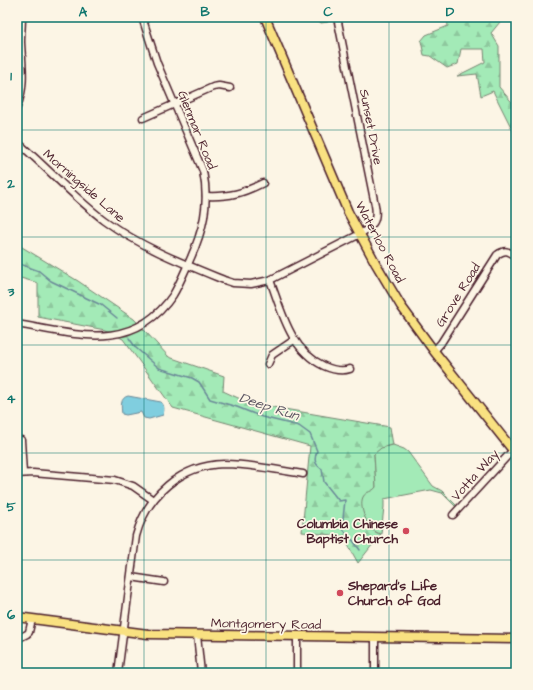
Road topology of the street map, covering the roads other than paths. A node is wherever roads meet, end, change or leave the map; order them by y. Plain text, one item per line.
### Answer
1 (22, 17) edge
2 (142, 17) edge
3 (265, 17) edge
4 (337, 17) edge
5 (230, 88) dead end
6 (174, 104) junction
7 (17, 107) edge
8 (143, 118) dead end
9 (17, 142) edge
10 (264, 183) dead end
11 (206, 196) junction
12 (360, 234) junction
13 (516, 256) edge
14 (187, 265) junction
15 (270, 280) junction
16 (17, 324) edge
17 (294, 340) junction
18 (434, 351) junction
19 (268, 364) dead end
20 (350, 369) dead end
21 (21, 440) dead end
22 (514, 452) edge
23 (20, 473) edge
24 (303, 474) dead end
25 (153, 500) junction
26 (453, 515) dead end
27 (131, 577) junction
28 (164, 582) dead end
29 (17, 617) edge
30 (32, 619) junction
31 (123, 632) junction
32 (196, 635) junction
33 (297, 636) junction
34 (375, 637) junction
35 (17, 638) edge
36 (516, 639) edge
37 (118, 673) edge
38 (201, 673) edge
39 (296, 673) edge
40 (376, 673) edge

1 - 7 street
2 - 6 street, Glenmar Road
3 - 12 main road, Waterloo Road
4 - 12 street, Sunset Drive
5 - 6 street
6 - 8 street
6 - 11 street, Glenmar Road
9 - 14 street, Morningside Lane
10 - 11 street
11 - 14 street, Glenmar Road
12 - 15 street, Morningside Lane
12 - 18 main road, Waterloo Road
13 - 18 street, Grove Road
14 - 15 street, Morningside Lane
14 - 16 street, Glenmar Road
15 - 17 street
17 - 19 street
17 - 20 street
18 - 22 main road, Waterloo Road
21 - 23 street
22 - 26 street, Votta Way
23 - 25 street
24 - 25 street
25 - 27 street
27 - 28 street
27 - 31 street
29 - 30 main road, Montgomery Road
30 - 31 main road, Montgomery Road
30 - 35 street
31 - 32 main road, Montgomery Road
31 - 37 street
32 - 33 main road, Montgomery Road
32 - 38 street
33 - 34 main road, Montgomery Road
33 - 39 street
34 - 36 main road, Montgomery Road
34 - 40 street

